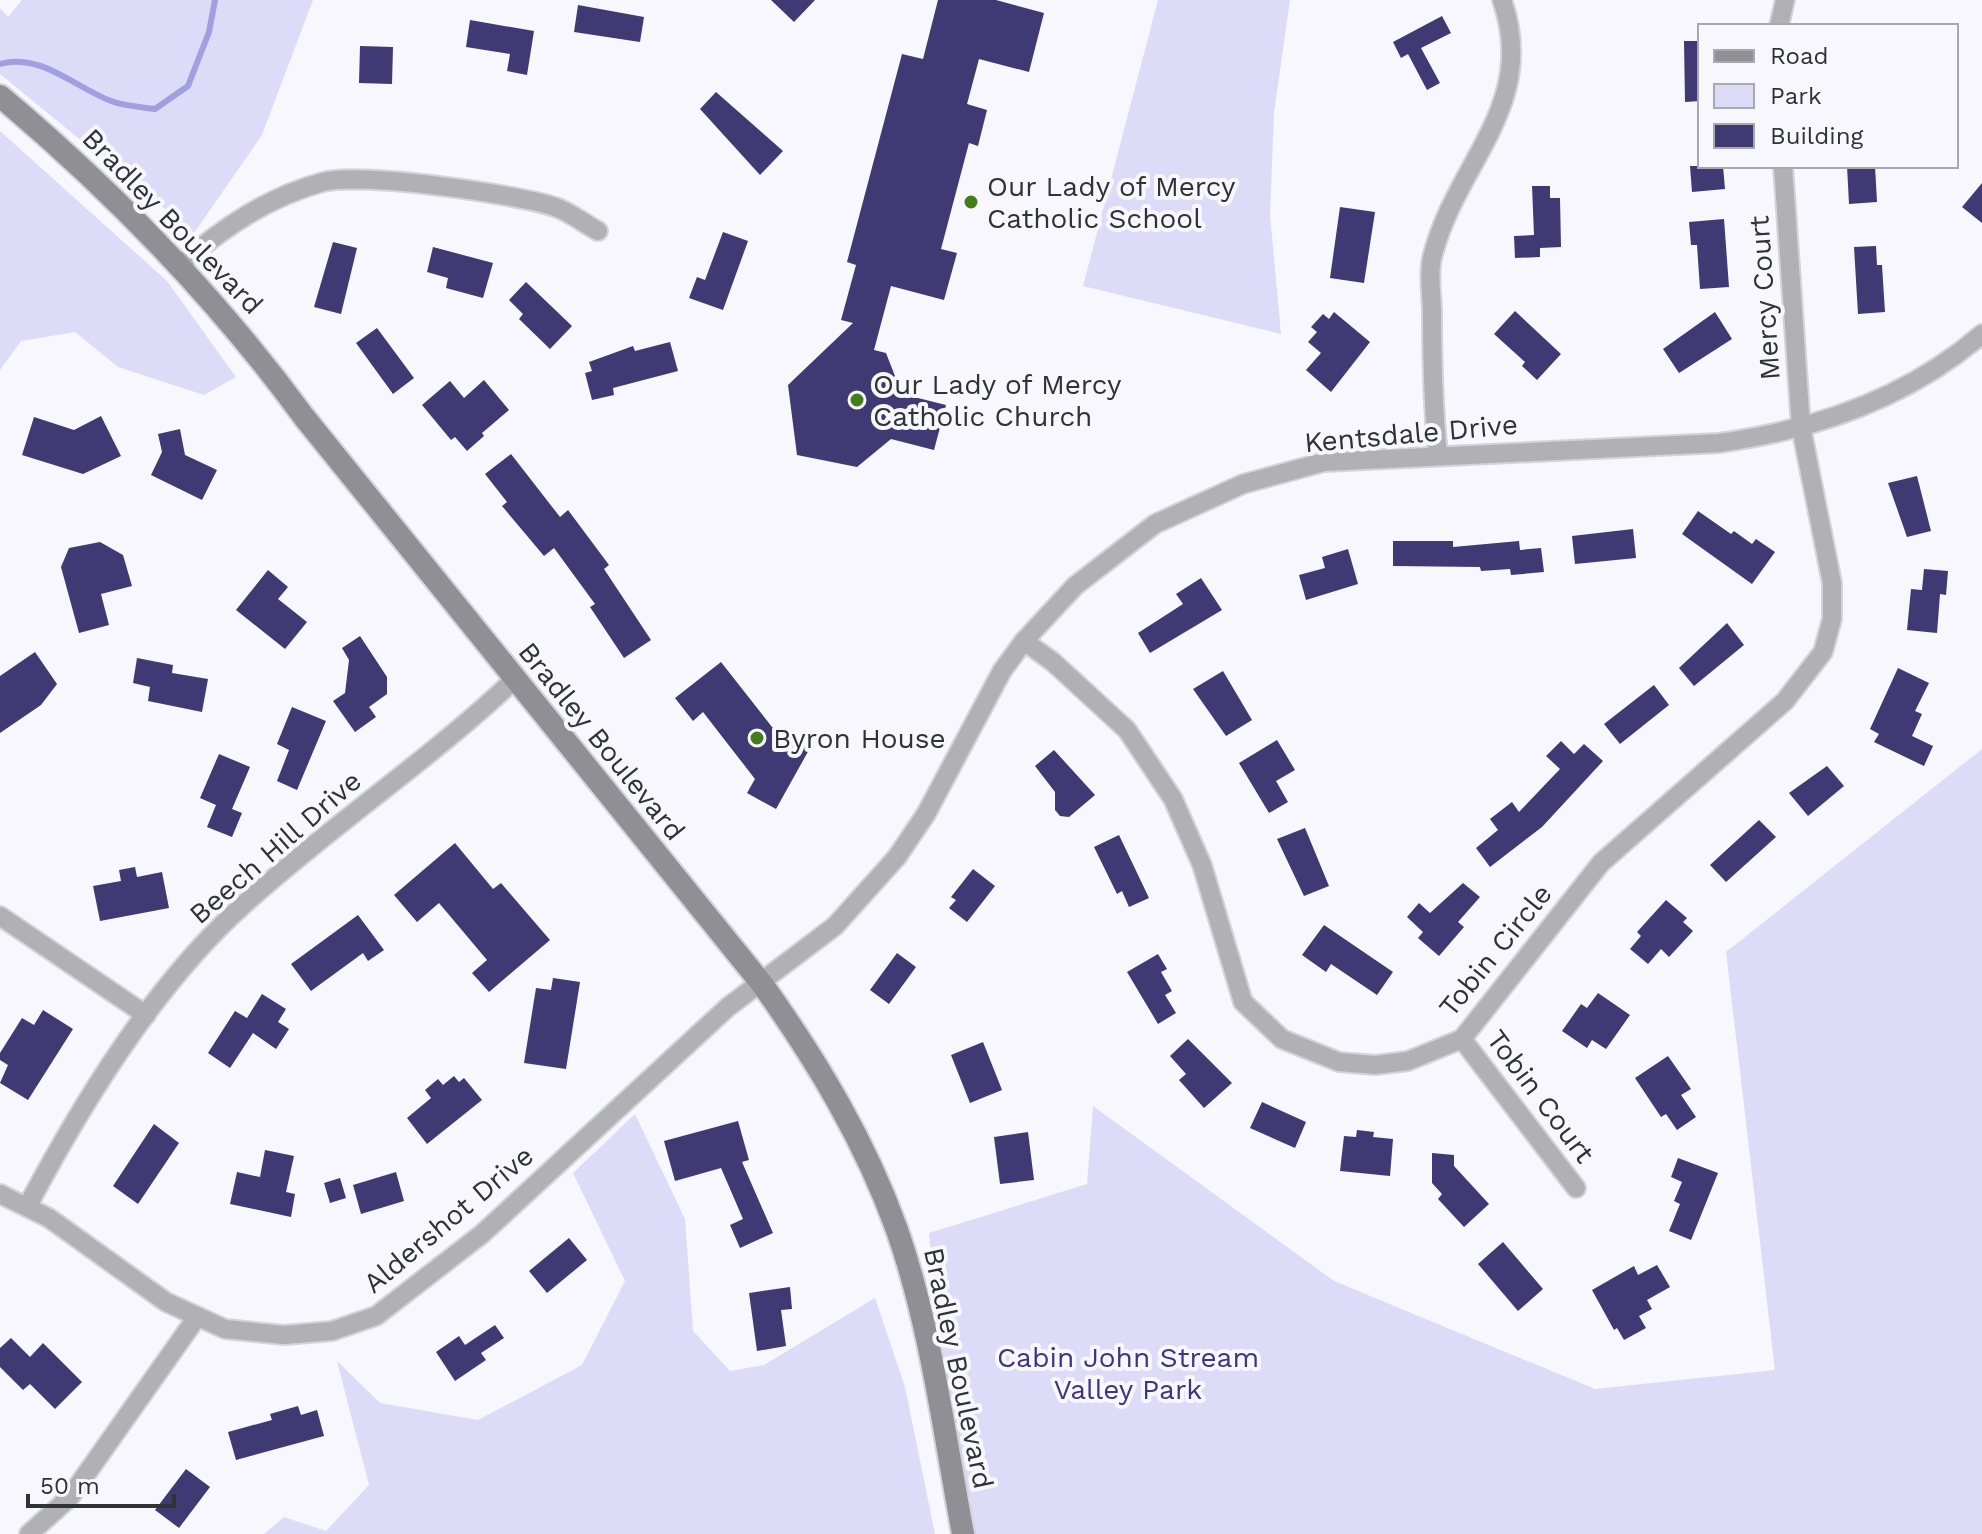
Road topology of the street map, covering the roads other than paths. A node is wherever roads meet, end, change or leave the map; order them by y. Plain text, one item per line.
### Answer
1 (1502, 0) edge
2 (1785, 0) edge
3 (1779, 24) edge
4 (0, 96) edge
5 (1783, 168) edge
6 (598, 231) dead end
7 (181, 264) junction
8 (1982, 334) edge
9 (1801, 427) junction
10 (1438, 455) junction
11 (1024, 641) junction
12 (514, 680) junction
13 (0, 916) edge
14 (762, 984) junction
15 (146, 1015) junction
16 (1462, 1039) junction
17 (1576, 1188) dead end
18 (0, 1194) edge
19 (27, 1207) junction
20 (197, 1317) junction
21 (29, 1534) edge
22 (963, 1534) edge

1 - 10 street
2 - 3 street
4 - 7 main road, Bradley Boulevard
5 - 9 street, Mercy Court
6 - 7 street
7 - 12 main road, Bradley Boulevard
8 - 9 street, Kentsdale Drive
9 - 10 street, Kentsdale Drive
9 - 16 street, Tobin Circle
10 - 11 street, Kentsdale Drive
11 - 14 street, Kentsdale Drive
11 - 16 street, Tobin Circle
12 - 14 main road, Bradley Boulevard
12 - 15 street, Beech Hill Drive
13 - 15 street
14 - 20 street, Aldershot Drive
14 - 22 main road, Bradley Boulevard
15 - 19 street, Beech Hill Drive
16 - 17 street, Tobin Court
18 - 19 street, Aldershot Drive
19 - 20 street, Aldershot Drive
20 - 21 street

